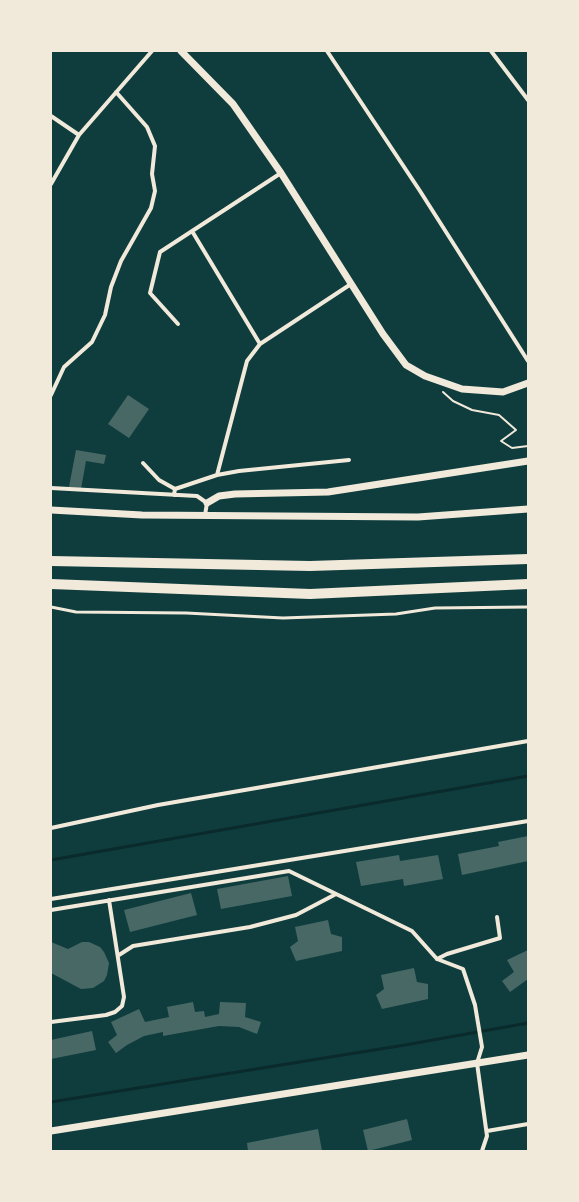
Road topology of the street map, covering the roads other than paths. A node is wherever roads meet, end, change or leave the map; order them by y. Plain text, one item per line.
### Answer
1 (152, 51) edge
2 (181, 51) edge
3 (327, 51) edge
4 (491, 51) edge
5 (116, 92) junction
6 (528, 100) edge
7 (51, 116) edge
8 (79, 135) junction
9 (281, 173) junction
10 (51, 184) edge
11 (192, 231) junction
12 (351, 284) junction
13 (178, 324) dead end
14 (260, 344) junction
15 (528, 361) edge
16 (528, 383) edge
17 (51, 395) edge
18 (349, 460) dead end
19 (528, 461) edge
20 (143, 463) dead end
21 (218, 475) junction
22 (51, 488) edge
23 (175, 489) junction
24 (174, 495) junction
25 (207, 503) junction
26 (51, 510) edge
27 (528, 510) edge
28 (205, 516) junction
29 (528, 559) edge
30 (51, 561) edge
31 (51, 584) edge
32 (528, 584) edge
33 (528, 606) edge
34 (51, 607) edge
35 (528, 741) edge
36 (528, 821) edge
37 (51, 828) edge
38 (336, 894) junction
39 (51, 899) edge
40 (109, 900) junction
41 (51, 910) edge
42 (498, 917) dead end
43 (119, 955) junction
44 (437, 959) junction
45 (51, 1022) edge
46 (528, 1055) edge
47 (477, 1063) junction
48 (528, 1124) edge
49 (51, 1131) edge
50 (487, 1131) junction
51 (482, 1151) edge

1 - 5 street
2 - 9 street
3 - 15 street
4 - 6 street
5 - 8 street
5 - 17 street
7 - 8 street
8 - 10 street
9 - 11 street
9 - 12 street
11 - 13 street
11 - 14 street
12 - 14 street
12 - 16 street
14 - 21 street
18 - 21 street
19 - 25 street
20 - 23 street
21 - 23 street
22 - 24 street
23 - 24 street
24 - 25 street
25 - 28 street
26 - 28 street
27 - 28 street
29 - 30 highway
31 - 32 highway
33 - 34 lane
35 - 37 street
36 - 39 street
38 - 40 street
38 - 43 street
38 - 44 street
40 - 41 street
40 - 43 street
42 - 44 street
43 - 45 street
44 - 47 street
46 - 47 street
47 - 49 street
47 - 50 street
48 - 50 street
50 - 51 street

